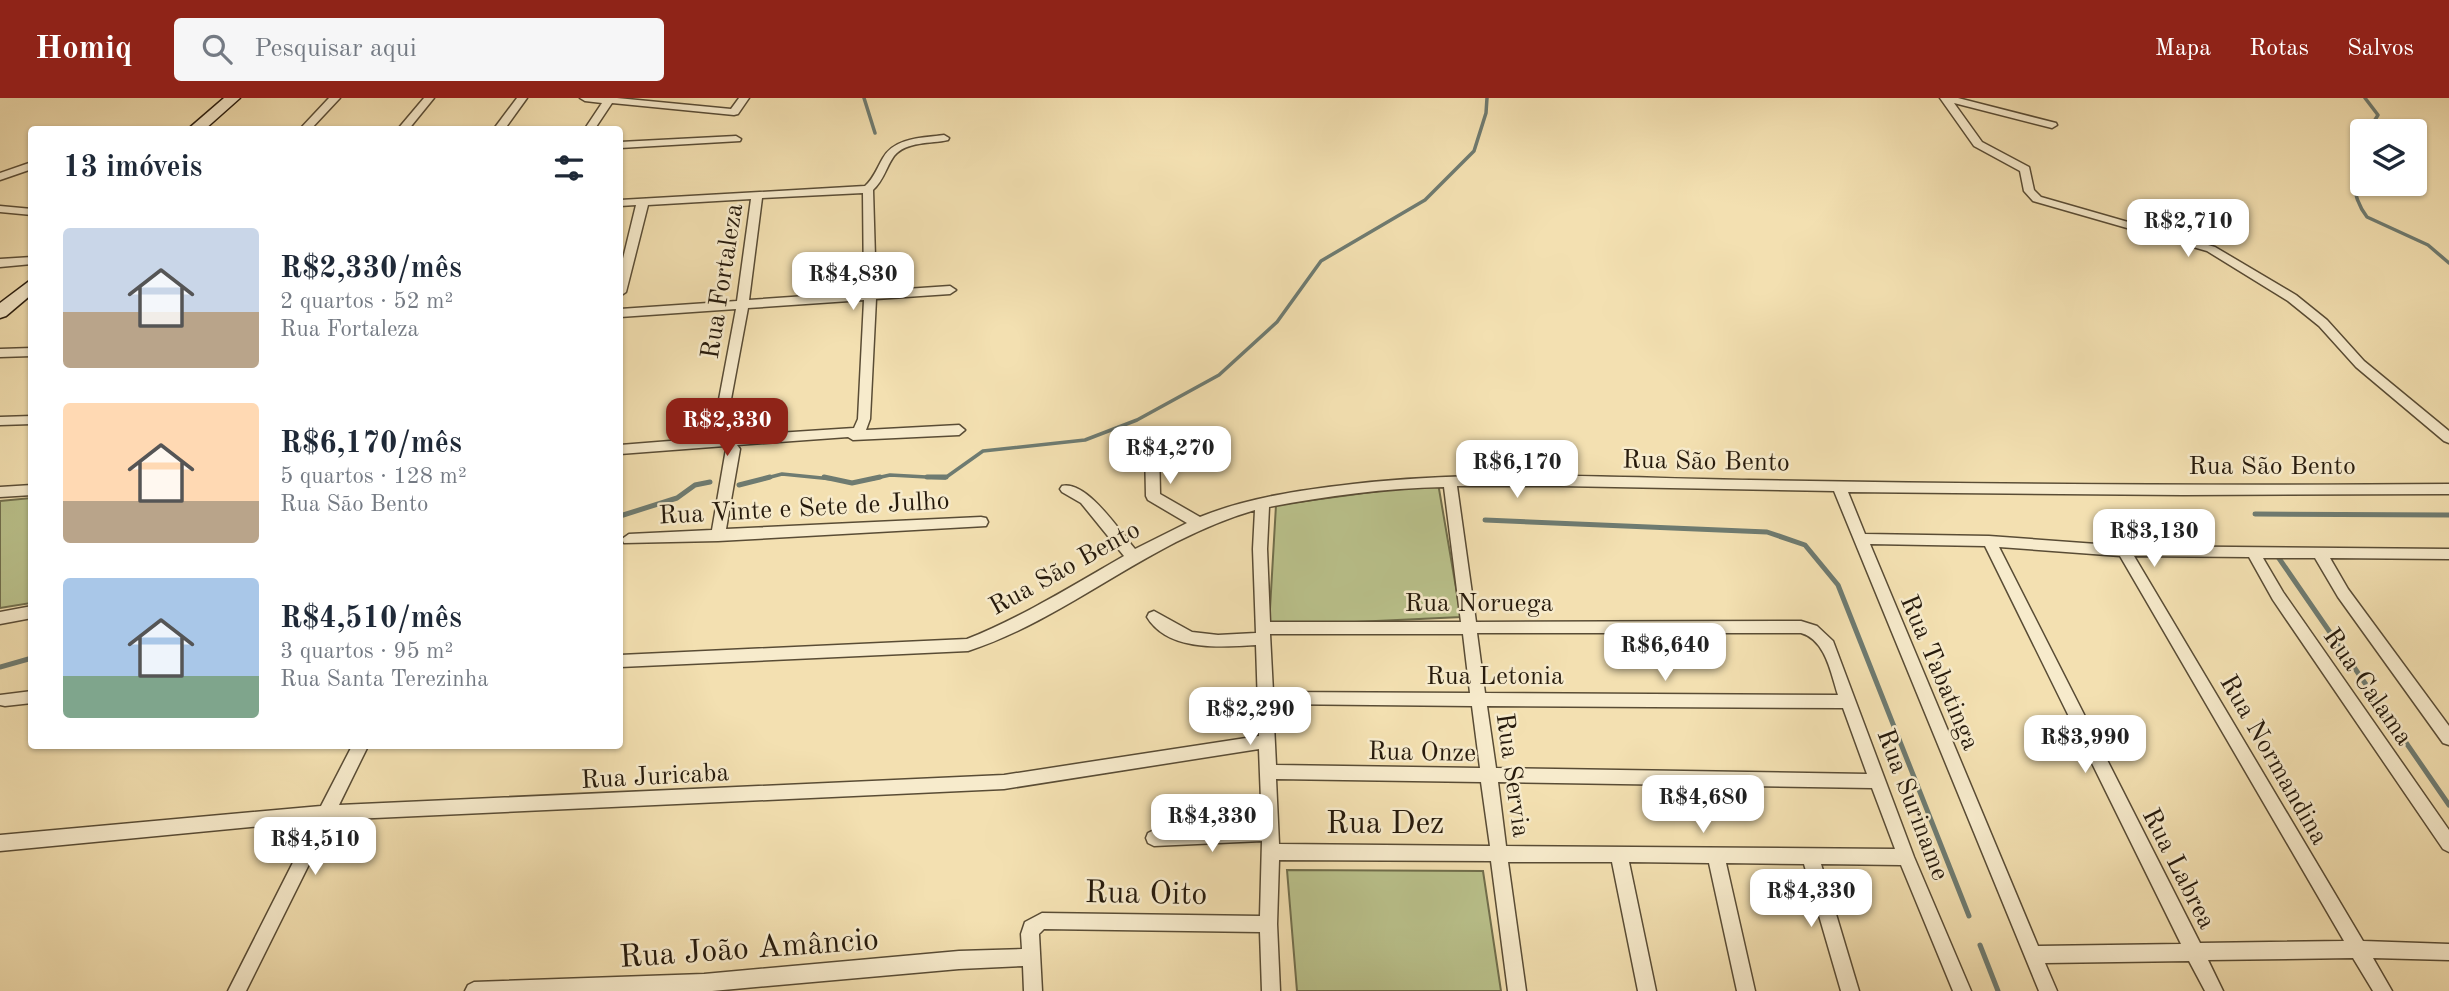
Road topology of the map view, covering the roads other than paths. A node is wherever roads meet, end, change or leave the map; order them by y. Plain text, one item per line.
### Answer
1 (221, 98) edge
2 (233, 98) edge
3 (335, 98) edge
4 (429, 98) edge
5 (522, 98) edge
6 (585, 98) edge
7 (744, 98) edge
8 (1945, 98) edge
9 (609, 100) junction
10 (2052, 125) dead end
11 (197, 126) edge
12 (199, 126) edge
13 (308, 126) edge
14 (405, 126) edge
15 (501, 126) edge
16 (592, 126) edge
17 (944, 138) dead end
18 (736, 139) dead end
19 (623, 145) edge
20 (28, 166) edge
21 (0, 177) edge
22 (868, 189) junction
23 (757, 194) junction
24 (643, 201) junction
25 (623, 203) edge
26 (0, 209) edge
27 (28, 212) edge
28 (28, 260) edge
29 (0, 263) edge
30 (623, 280) edge
31 (28, 290) edge
32 (950, 290) dead end
33 (870, 296) junction
34 (743, 306) junction
35 (0, 312) edge
36 (623, 313) edge
37 (28, 352) edge
38 (0, 354) edge
39 (28, 420) edge
40 (0, 421) edge
41 (959, 430) dead end
42 (852, 435) junction
43 (2449, 438) edge
44 (726, 441) junction
45 (1152, 446) dead end
46 (623, 450) edge
47 (1450, 482) junction
48 (1839, 487) junction
49 (1068, 489) dead end
50 (2449, 489) edge
51 (28, 490) edge
52 (0, 492) edge
53 (1262, 503) junction
54 (981, 522) dead end
55 (1197, 522) junction
56 (718, 536) junction
57 (629, 539) dead end
58 (1860, 540) junction
59 (1989, 541) junction
60 (2124, 551) junction
61 (2253, 552) junction
62 (2319, 552) junction
63 (2449, 554) edge
64 (1132, 556) junction
65 (28, 613) edge
66 (1154, 617) dead end
67 (0, 618) edge
68 (1470, 626) junction
69 (1263, 634) junction
70 (1820, 635) joint
71 (623, 661) edge
72 (28, 697) edge
73 (1265, 698) junction
74 (1480, 699) junction
75 (5, 700) dead end
76 (1850, 702) junction
77 (2449, 738) edge
78 (1268, 741) junction
79 (358, 749) edge
80 (1269, 772) junction
81 (1490, 777) junction
82 (1877, 781) junction
83 (326, 813) junction
84 (1268, 833) junction
85 (1154, 838) dead end
86 (0, 843) edge
87 (2449, 844) edge
88 (1500, 851) junction
89 (1271, 852) junction
90 (1619, 853) junction
91 (1715, 854) junction
92 (1810, 856) junction
93 (1906, 857) junction
94 (1268, 924) junction
95 (2358, 949) junction
96 (2449, 952) edge
97 (2195, 954) junction
98 (2033, 955) junction
99 (1029, 957) junction
100 (237, 991) edge
101 (474, 991) edge
102 (1033, 991) edge
103 (1271, 991) edge
104 (1517, 991) edge
105 (1647, 991) edge
106 (1746, 991) edge
107 (1850, 991) edge
108 (1962, 991) edge
109 (2048, 991) edge
110 (2214, 991) edge
111 (2383, 991) edge

1 - 11 street
2 - 12 street
3 - 13 street
4 - 14 street
5 - 15 street
6 - 9 street
7 - 9 street
8 - 10 street
8 - 43 street
9 - 16 street
17 - 22 street
18 - 19 street
20 - 21 street
22 - 23 street
22 - 33 street
23 - 24 street
23 - 34 street, Rua Fortaleza
24 - 25 street
24 - 30 street
26 - 27 street
28 - 29 street
31 - 35 street
32 - 33 street
33 - 34 street
33 - 42 street
34 - 36 street
34 - 44 street, Rua Fortaleza
37 - 38 street
39 - 40 street
41 - 42 street
42 - 44 street
44 - 46 street
44 - 56 street, Rua Fortaleza
45 - 55 street
47 - 48 street, Rua São Bento
47 - 53 street, Rua São Bento
47 - 68 street, Rua Servia
48 - 50 street, Rua São Bento
48 - 58 street, Rua Tabatinga
49 - 64 street
51 - 52 street
53 - 55 street, Rua São Bento
53 - 69 street
54 - 56 street, Rua Vinte e Sete de Julho
55 - 64 street, Rua São Bento
56 - 57 street, Rua Vinte e Sete de Julho
58 - 59 street
58 - 98 street, Rua Tabatinga
59 - 60 street
59 - 97 street, Rua Labrea
60 - 61 street
60 - 95 street, Rua Normandina
61 - 62 street
61 - 87 street, Rua Calama
62 - 63 street
62 - 77 street
64 - 71 street, Rua São Bento
65 - 67 street
66 - 69 street, Rua Noruega
68 - 69 street, Rua Noruega
68 - 70 street, Rua Noruega
68 - 74 street, Rua Servia
69 - 73 street
70 - 76 street, Rua Suriname
72 - 75 street
73 - 74 street, Rua Letonia
73 - 78 street
74 - 76 street, Rua Letonia
74 - 81 street, Rua Servia
76 - 82 street, Rua Suriname
78 - 80 street
78 - 83 street, Rua Juricaba
79 - 83 street
80 - 81 street, Rua Onze
80 - 84 street
81 - 82 street, Rua Onze
81 - 88 street, Rua Servia
82 - 93 street, Rua Suriname
83 - 86 street, Rua Juricaba
83 - 100 street
84 - 85 street
84 - 89 street
88 - 89 street, Rua Dez
88 - 90 street, Rua Dez
88 - 104 street, Rua Servia
89 - 94 street
90 - 91 street, Rua Dez
90 - 105 street
91 - 92 street, Rua Dez
91 - 106 street
92 - 93 street, Rua Dez
92 - 107 street
93 - 108 street, Rua Suriname
94 - 99 street, Rua Oito
94 - 103 street
95 - 96 street
95 - 97 street
95 - 111 street, Rua Normandina
97 - 98 street
97 - 110 street, Rua Labrea
98 - 109 street, Rua Tabatinga
99 - 101 street, Rua João Amâncio
99 - 102 street

